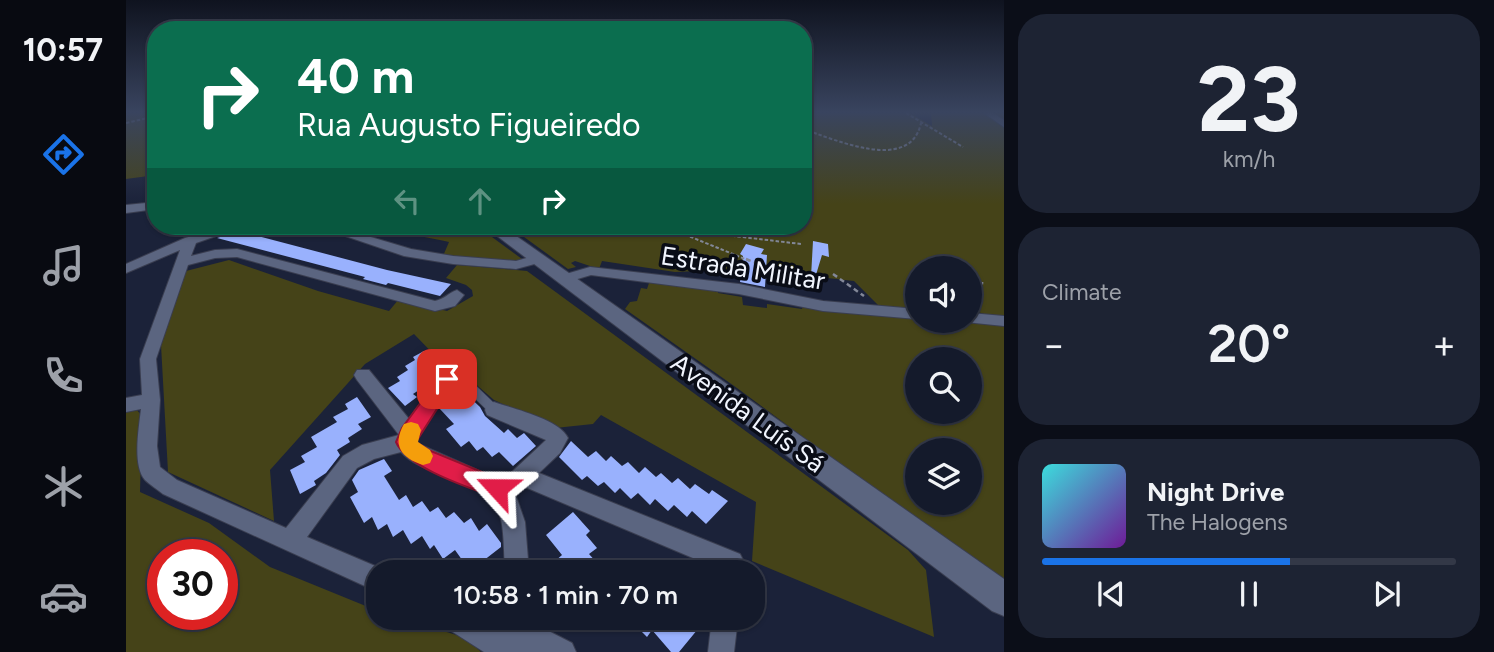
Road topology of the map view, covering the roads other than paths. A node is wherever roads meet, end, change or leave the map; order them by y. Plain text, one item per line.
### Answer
1 (147, 206) edge
2 (126, 209) edge
3 (210, 235) edge
4 (351, 235) edge
5 (504, 235) edge
6 (190, 241) junction
7 (537, 259) junction
8 (184, 262) junction
9 (126, 269) edge
10 (564, 279) junction
11 (457, 295) dead end
12 (905, 313) edge
13 (982, 319) edge
14 (1004, 321) edge
15 (363, 375) dead end
16 (447, 379) joint
17 (151, 400) junction
18 (126, 405) edge
19 (494, 410) joint
20 (408, 438) junction
21 (522, 477) junction
22 (503, 494) junction
23 (290, 541) junction
24 (517, 560) edge
25 (727, 560) edge
26 (366, 575) edge
27 (1004, 599) edge
28 (475, 630) edge
29 (723, 630) edge
30 (517, 638) edge
31 (563, 652) edge
32 (720, 652) edge

1 - 2 street
3 - 6 street
4 - 7 street
5 - 7 street, Avenida Luís Sá
6 - 8 street
6 - 9 street
7 - 10 street, Avenida Luís Sá
8 - 11 street
8 - 17 street
10 - 12 street, Estrada Militar
10 - 27 street, Avenida Luís Sá
13 - 14 street
15 - 20 street
16 - 19 lane
16 - 20 street
17 - 18 street
17 - 23 street
19 - 21 street
20 - 22 street
20 - 23 street
21 - 22 street
21 - 25 street
22 - 24 street
23 - 26 street
28 - 30 street
29 - 32 street
30 - 31 street

